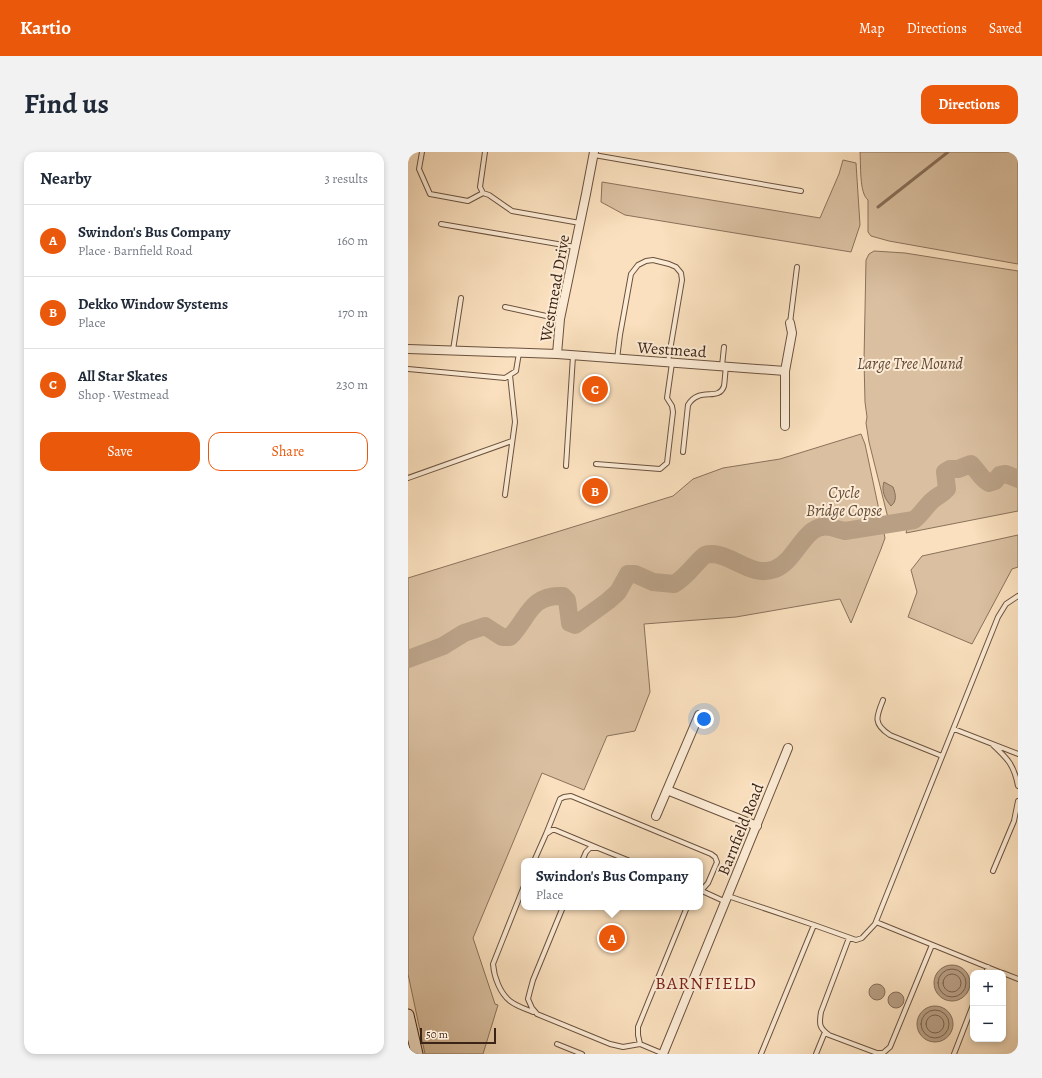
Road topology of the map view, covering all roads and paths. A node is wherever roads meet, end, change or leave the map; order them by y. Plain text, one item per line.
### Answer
1 (422, 152) edge
2 (485, 152) edge
3 (594, 154) edge
4 (801, 191) dead end
5 (483, 193) junction
6 (580, 223) junction
7 (441, 224) dead end
8 (576, 248) junction
9 (797, 267) dead end
10 (461, 298) dead end
11 (505, 307) dead end
12 (560, 319) junction
13 (790, 323) joint
14 (724, 347) dead end
15 (408, 349) edge
16 (453, 350) junction
17 (520, 353) junction
18 (557, 354) junction
19 (573, 356) junction
20 (617, 359) junction
21 (670, 363) junction
22 (724, 367) junction
23 (408, 369) edge
24 (785, 371) junction
25 (510, 375) junction
26 (785, 426) dead end
27 (512, 441) junction
28 (683, 452) dead end
29 (596, 464) dead end
30 (566, 466) dead end
31 (408, 478) edge
32 (505, 495) dead end
33 (1018, 596) edge
34 (883, 700) dead end
35 (698, 715) dead end
36 (954, 728) junction
37 (991, 744) junction
38 (788, 748) dead end
39 (1018, 754) edge
40 (942, 756) junction
41 (1018, 786) edge
42 (667, 790) junction
43 (1018, 801) edge
44 (656, 816) dead end
45 (757, 826) junction
46 (546, 834) junction
47 (598, 848) junction
48 (535, 858) edge
49 (583, 858) edge
50 (623, 858) edge
51 (993, 871) dead end
52 (703, 889) edge
53 (703, 892) edge
54 (521, 894) edge
55 (727, 899) junction
56 (562, 910) edge
57 (686, 910) edge
58 (876, 922) junction
59 (814, 926) junction
60 (849, 938) junction
61 (932, 945) junction
62 (988, 967) junction
63 (987, 970) edge
64 (996, 970) edge
65 (1006, 974) edge
66 (1018, 979) edge
67 (973, 1006) edge
68 (408, 1014) edge
69 (537, 1014) junction
70 (825, 1032) junction
71 (557, 1044) dead end
72 (640, 1044) junction
73 (417, 1054) edge
74 (582, 1054) edge
75 (664, 1054) edge
76 (761, 1054) edge
77 (816, 1054) edge
78 (954, 1054) edge

1 - 5 lane
2 - 5 lane
3 - 4 lane
3 - 6 street, Westmead Drive
5 - 6 lane
6 - 8 street, Westmead Drive
7 - 8 lane
8 - 12 street, Westmead Drive
9 - 13 lane
10 - 16 lane
11 - 12 lane
12 - 18 street, Westmead Drive
13 - 24 street
14 - 22 lane
15 - 16 street, Westmead Drive
16 - 17 street, Westmead Drive
17 - 18 street, Westmead Drive
17 - 25 lane
18 - 19 street, Westmead
19 - 20 street, Westmead
19 - 30 lane
20 - 21 street, Westmead
20 - 21 lane
21 - 22 street, Westmead
21 - 29 lane
22 - 24 street, Westmead
22 - 28 lane
23 - 25 lane
24 - 26 street
25 - 27 lane
27 - 31 lane
27 - 32 lane
33 - 36 lane
34 - 40 lane
35 - 42 street
36 - 37 lane
36 - 40 lane
37 - 39 lane
37 - 41 lane
38 - 45 street, Barnfield Road
40 - 58 lane
42 - 44 street
42 - 45 street
43 - 51 lane
45 - 55 street, Barnfield Road
46 - 47 lane
46 - 48 lane
46 - 52 lane
47 - 49 lane
47 - 50 lane
53 - 55 lane
54 - 69 lane
55 - 59 lane
55 - 75 street, Barnfield Road
56 - 69 lane
57 - 72 lane
58 - 60 lane
58 - 61 lane
59 - 60 lane
59 - 76 lane
60 - 70 lane
61 - 62 lane
61 - 70 lane
62 - 63 lane
62 - 64 lane
65 - 66 lane
67 - 78 lane
68 - 73 main road
69 - 72 lane
70 - 77 lane
71 - 74 lane
72 - 75 lane

